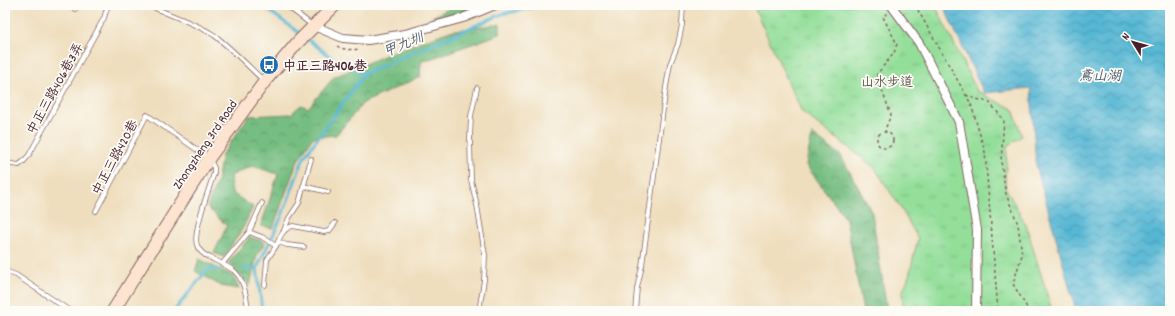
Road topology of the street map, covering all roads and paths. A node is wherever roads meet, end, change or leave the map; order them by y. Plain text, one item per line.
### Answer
1 (108, 5) edge
2 (149, 5) edge
3 (286, 5) edge
4 (335, 5) edge
5 (495, 5) edge
6 (683, 5) edge
7 (892, 6) edge
8 (312, 27) junction
9 (265, 81) junction
10 (477, 88) dead end
11 (966, 95) dead end
12 (886, 132) junction
13 (209, 158) junction
14 (311, 159) dead end
15 (5, 163) edge
16 (303, 186) junction
17 (328, 192) dead end
18 (262, 203) dead end
19 (96, 211) dead end
20 (335, 223) dead end
21 (284, 230) junction
22 (249, 232) junction
23 (276, 244) junction
24 (304, 246) dead end
25 (222, 264) junction
26 (5, 271) edge
27 (265, 285) dead end
28 (70, 311) edge
29 (113, 311) edge
30 (248, 311) edge
31 (479, 311) edge
32 (635, 311) edge
33 (976, 311) edge
34 (1029, 311) edge

1 - 15 lane, 中正三路406巷3弄
2 - 9 lane
3 - 8 lane
4 - 8 street, Zhongzheng 3rd Road
5 - 8 street
6 - 32 lane
7 - 12 path
7 - 33 street
8 - 9 street, Zhongzheng 3rd Road
9 - 13 street, Zhongzheng 3rd Road
10 - 31 lane
11 - 34 path
12 - 12 path
13 - 19 lane, 中正三路420巷
13 - 25 lane
13 - 29 street, Zhongzheng 3rd Road
14 - 16 lane
16 - 17 lane
16 - 21 lane
18 - 22 lane
20 - 21 lane
21 - 23 lane
22 - 23 lane
22 - 25 lane
23 - 24 lane
23 - 27 lane
25 - 30 lane
26 - 28 lane

